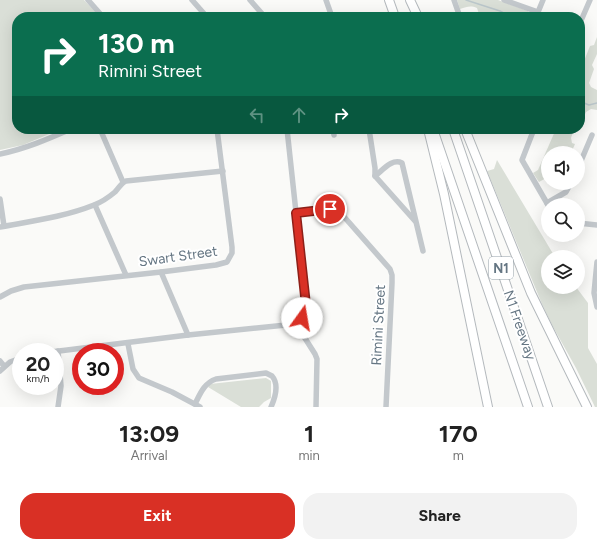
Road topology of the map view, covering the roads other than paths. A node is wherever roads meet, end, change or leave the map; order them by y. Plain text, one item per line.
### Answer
1 (88, 0) edge
2 (192, 0) edge
3 (250, 0) edge
4 (326, 0) edge
5 (389, 0) edge
6 (409, 0) edge
7 (454, 0) edge
8 (504, 0) edge
9 (543, 0) edge
10 (590, 0) edge
11 (99, 12) edge
12 (203, 12) edge
13 (261, 12) edge
14 (330, 12) edge
15 (393, 12) edge
16 (413, 12) edge
17 (415, 12) edge
18 (458, 12) edge
19 (530, 12) edge
20 (538, 12) edge
21 (585, 12) edge
22 (59, 134) edge
23 (102, 134) edge
24 (219, 134) edge
25 (288, 134) edge
26 (370, 134) edge
27 (429, 134) edge
28 (435, 134) edge
29 (455, 134) edge
30 (467, 134) edge
31 (532, 134) edge
32 (592, 135) dead end
33 (585, 152) edge
34 (0, 154) edge
35 (223, 171) junction
36 (375, 176) junction
37 (123, 182) junction
38 (567, 190) edge
39 (544, 198) edge
40 (557, 198) edge
41 (0, 200) edge
42 (95, 205) junction
43 (296, 213) junction
44 (416, 223) junction
45 (585, 224) edge
46 (597, 225) edge
47 (2, 227) edge
48 (423, 251) dead end
49 (597, 262) edge
50 (161, 272) junction
51 (126, 275) junction
52 (0, 297) edge
53 (597, 307) edge
54 (296, 324) junction
55 (188, 336) junction
56 (128, 344) junction
57 (64, 350) edge
58 (0, 361) edge
59 (12, 362) edge
60 (4, 366) junction
61 (0, 371) edge
62 (60, 395) edge
63 (197, 406) edge
64 (58, 407) edge
65 (271, 407) edge
66 (316, 407) edge
67 (386, 407) edge
68 (488, 407) edge
69 (528, 407) edge
70 (548, 407) edge
71 (587, 407) edge

1 - 11 street
2 - 12 street
3 - 13 street
4 - 14 street
5 - 15 highway
6 - 16 highway
6 - 17 highway
7 - 18 street
8 - 19 street
9 - 20 street
10 - 21 street
22 - 34 street
23 - 37 street
24 - 35 street, Swart Street
25 - 43 street
26 - 36 street
27 - 68 highway
28 - 69 highway, N1 Freeway / N1
29 - 70 highway, N1 Freeway / N1
30 - 71 highway
31 - 39 street
32 - 33 street
35 - 37 street
35 - 50 street, Swart Street
36 - 44 street
36 - 44 street
37 - 42 street
38 - 40 street
41 - 47 street
42 - 47 street
42 - 51 street
43 - 54 street
43 - 67 street, Rimini Street
44 - 48 street
45 - 46 street
49 - 53 street
50 - 51 street, Swart Street
50 - 55 street
51 - 52 street, Swart Street
54 - 55 street
54 - 66 street
55 - 56 street
56 - 57 street
56 - 63 street
58 - 60 street
59 - 60 street
60 - 61 street
62 - 64 street
63 - 65 street

